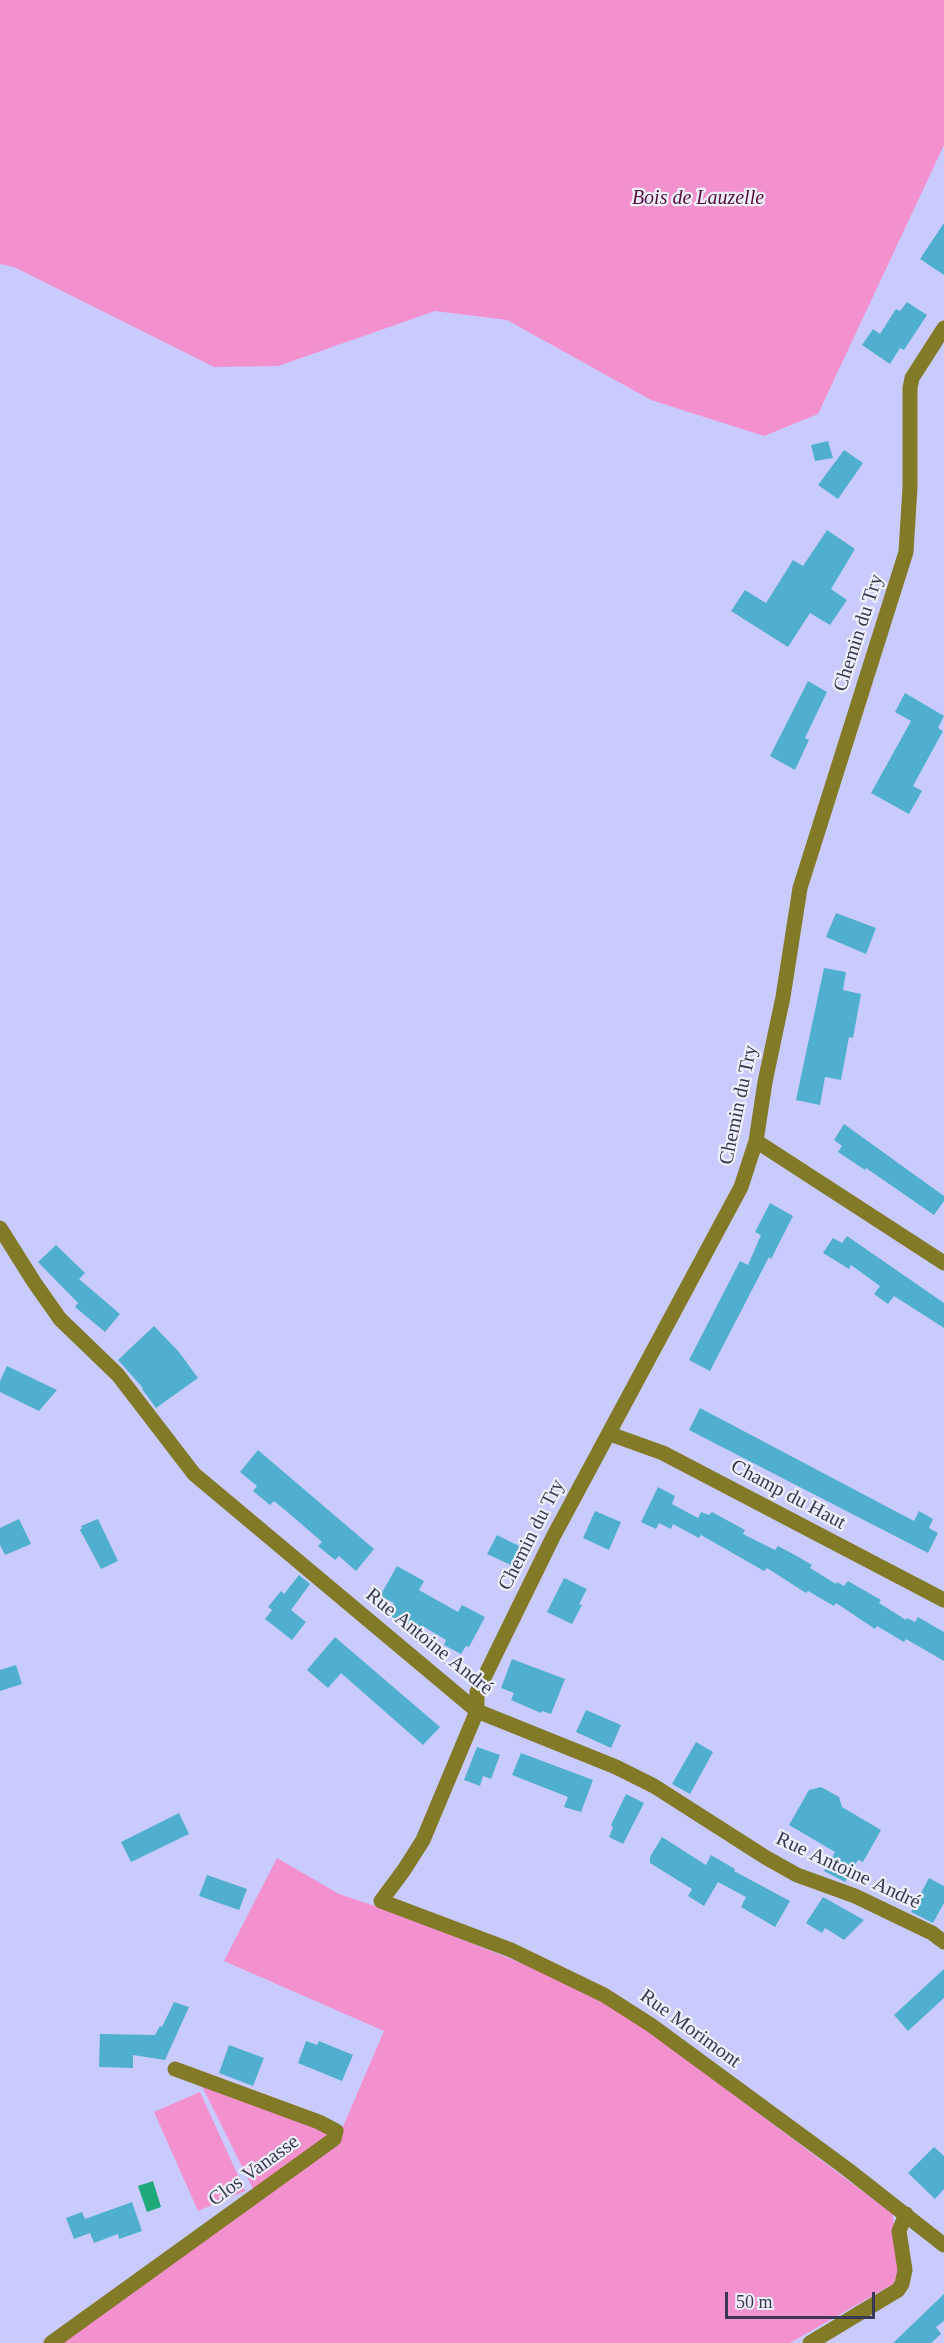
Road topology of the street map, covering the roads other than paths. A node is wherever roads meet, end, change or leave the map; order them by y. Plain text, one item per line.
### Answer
1 (944, 328) edge
2 (756, 1141) junction
3 (0, 1228) edge
4 (944, 1263) edge
5 (610, 1434) junction
6 (944, 1600) edge
7 (477, 1711) junction
8 (381, 1901) joint
9 (944, 1942) edge
10 (175, 2069) dead end
11 (906, 2214) junction
12 (942, 2237) edge
13 (51, 2343) edge
14 (810, 2343) edge

1 - 2 street, Chemin du Try
2 - 4 street
2 - 5 street, Chemin du Try
3 - 7 street, Rue Antoine André
5 - 6 street, Champ du Haut
5 - 7 street, Chemin du Try
7 - 8 street, Chemin du Try
7 - 9 street, Rue Antoine André
8 - 11 street, Rue Morimont
10 - 13 street, Clos Vanasse
11 - 12 street, Rue Morimont
11 - 14 street

